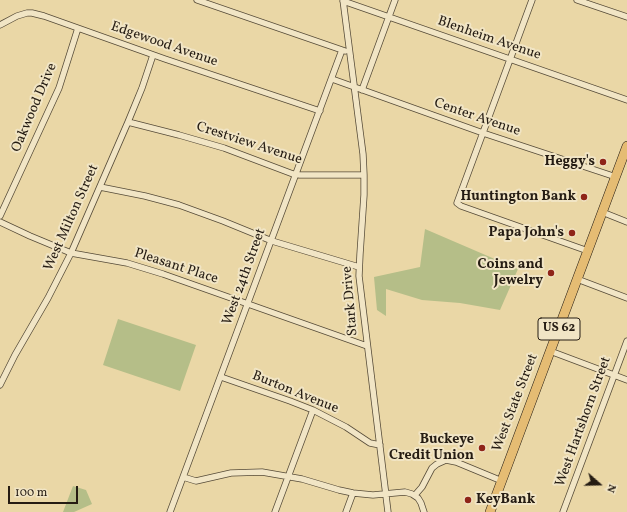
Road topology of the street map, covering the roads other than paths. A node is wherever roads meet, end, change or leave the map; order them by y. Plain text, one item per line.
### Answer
1 (197, 0) edge
2 (343, 0) edge
3 (395, 0) edge
4 (532, 0) edge
5 (577, 0) edge
6 (389, 17) junction
7 (627, 17) edge
8 (0, 25) edge
9 (78, 28) junction
10 (342, 50) junction
11 (349, 51) junction
12 (153, 55) junction
13 (510, 59) junction
14 (332, 79) junction
15 (354, 87) junction
16 (362, 90) junction
17 (627, 100) edge
18 (320, 111) junction
19 (128, 122) junction
20 (483, 132) junction
21 (627, 146) edge
22 (297, 174) junction
23 (364, 175) junction
24 (616, 177) junction
25 (100, 187) junction
26 (602, 212) junction
27 (0, 216) edge
28 (0, 222) edge
29 (627, 222) edge
30 (272, 241) junction
31 (588, 251) junction
32 (71, 253) junction
33 (359, 268) junction
34 (577, 279) junction
35 (627, 298) edge
36 (248, 304) junction
37 (627, 341) edge
38 (367, 346) junction
39 (550, 351) junction
40 (614, 375) junction
41 (221, 377) junction
42 (627, 380) edge
43 (0, 385) edge
44 (313, 410) junction
45 (380, 446) junction
46 (288, 476) junction
47 (183, 477) junction
48 (502, 481) junction
49 (353, 493) junction
50 (386, 494) junction
51 (415, 496) junction
52 (170, 512) edge
53 (274, 512) edge
54 (346, 512) edge
55 (388, 512) edge
56 (424, 512) edge
57 (490, 512) edge
58 (563, 512) edge

1 - 10 street
2 - 6 street, Blenheim Avenue
2 - 11 street, Stark Drive
3 - 6 street
4 - 13 street
5 - 7 street
6 - 13 street, Blenheim Avenue
6 - 16 street
8 - 9 street, Edgewood Avenue
9 - 12 street, Edgewood Avenue
9 - 27 street, Oakwood Drive
10 - 11 street
10 - 14 street, West 24th Street
11 - 15 street, Stark Drive
12 - 18 street, Edgewood Avenue
12 - 19 street, West Milton Street
13 - 17 street, Blenheim Avenue
13 - 20 street
14 - 15 street, Center Avenue
14 - 18 street, West 24th Street
15 - 16 street, Center Avenue
15 - 23 street, Stark Drive
16 - 20 street, Center Avenue
18 - 22 street, West 24th Street
19 - 22 street, Crestview Avenue
19 - 25 street, West Milton Street
20 - 24 street, Center Avenue
20 - 31 street
21 - 24 highway, West State Street / US 62
22 - 23 street, Crestview Avenue
22 - 30 street, West 24th Street
23 - 33 street, Stark Drive
24 - 26 highway, West State Street / US 62
25 - 30 street
25 - 32 street, West Milton Street
26 - 29 street
26 - 31 highway, West State Street / US 62
28 - 32 street, Pleasant Place
30 - 33 street
30 - 36 street, West 24th Street
31 - 34 highway, West State Street / US 62
32 - 36 street, Pleasant Place
32 - 43 street, West Milton Street
33 - 38 street, Stark Drive
34 - 35 street
34 - 39 highway, West State Street / US 62
36 - 38 street, Pleasant Place
36 - 41 street, West 24th Street
37 - 40 street, West Hartshorn Street
38 - 45 street, Stark Drive
39 - 40 street
39 - 48 highway, West State Street / US 62
40 - 42 street
40 - 58 street, West Hartshorn Street
41 - 44 street, Burton Avenue
41 - 47 street, West 24th Street
44 - 45 street, Burton Avenue
44 - 46 street
45 - 50 street, Stark Drive
46 - 47 street
46 - 49 street
46 - 53 street
47 - 52 street, West 24th Street
48 - 51 street
48 - 57 highway, West State Street / US 62
49 - 50 street
49 - 54 street
50 - 51 street
50 - 55 street, Stark Drive
51 - 56 street

